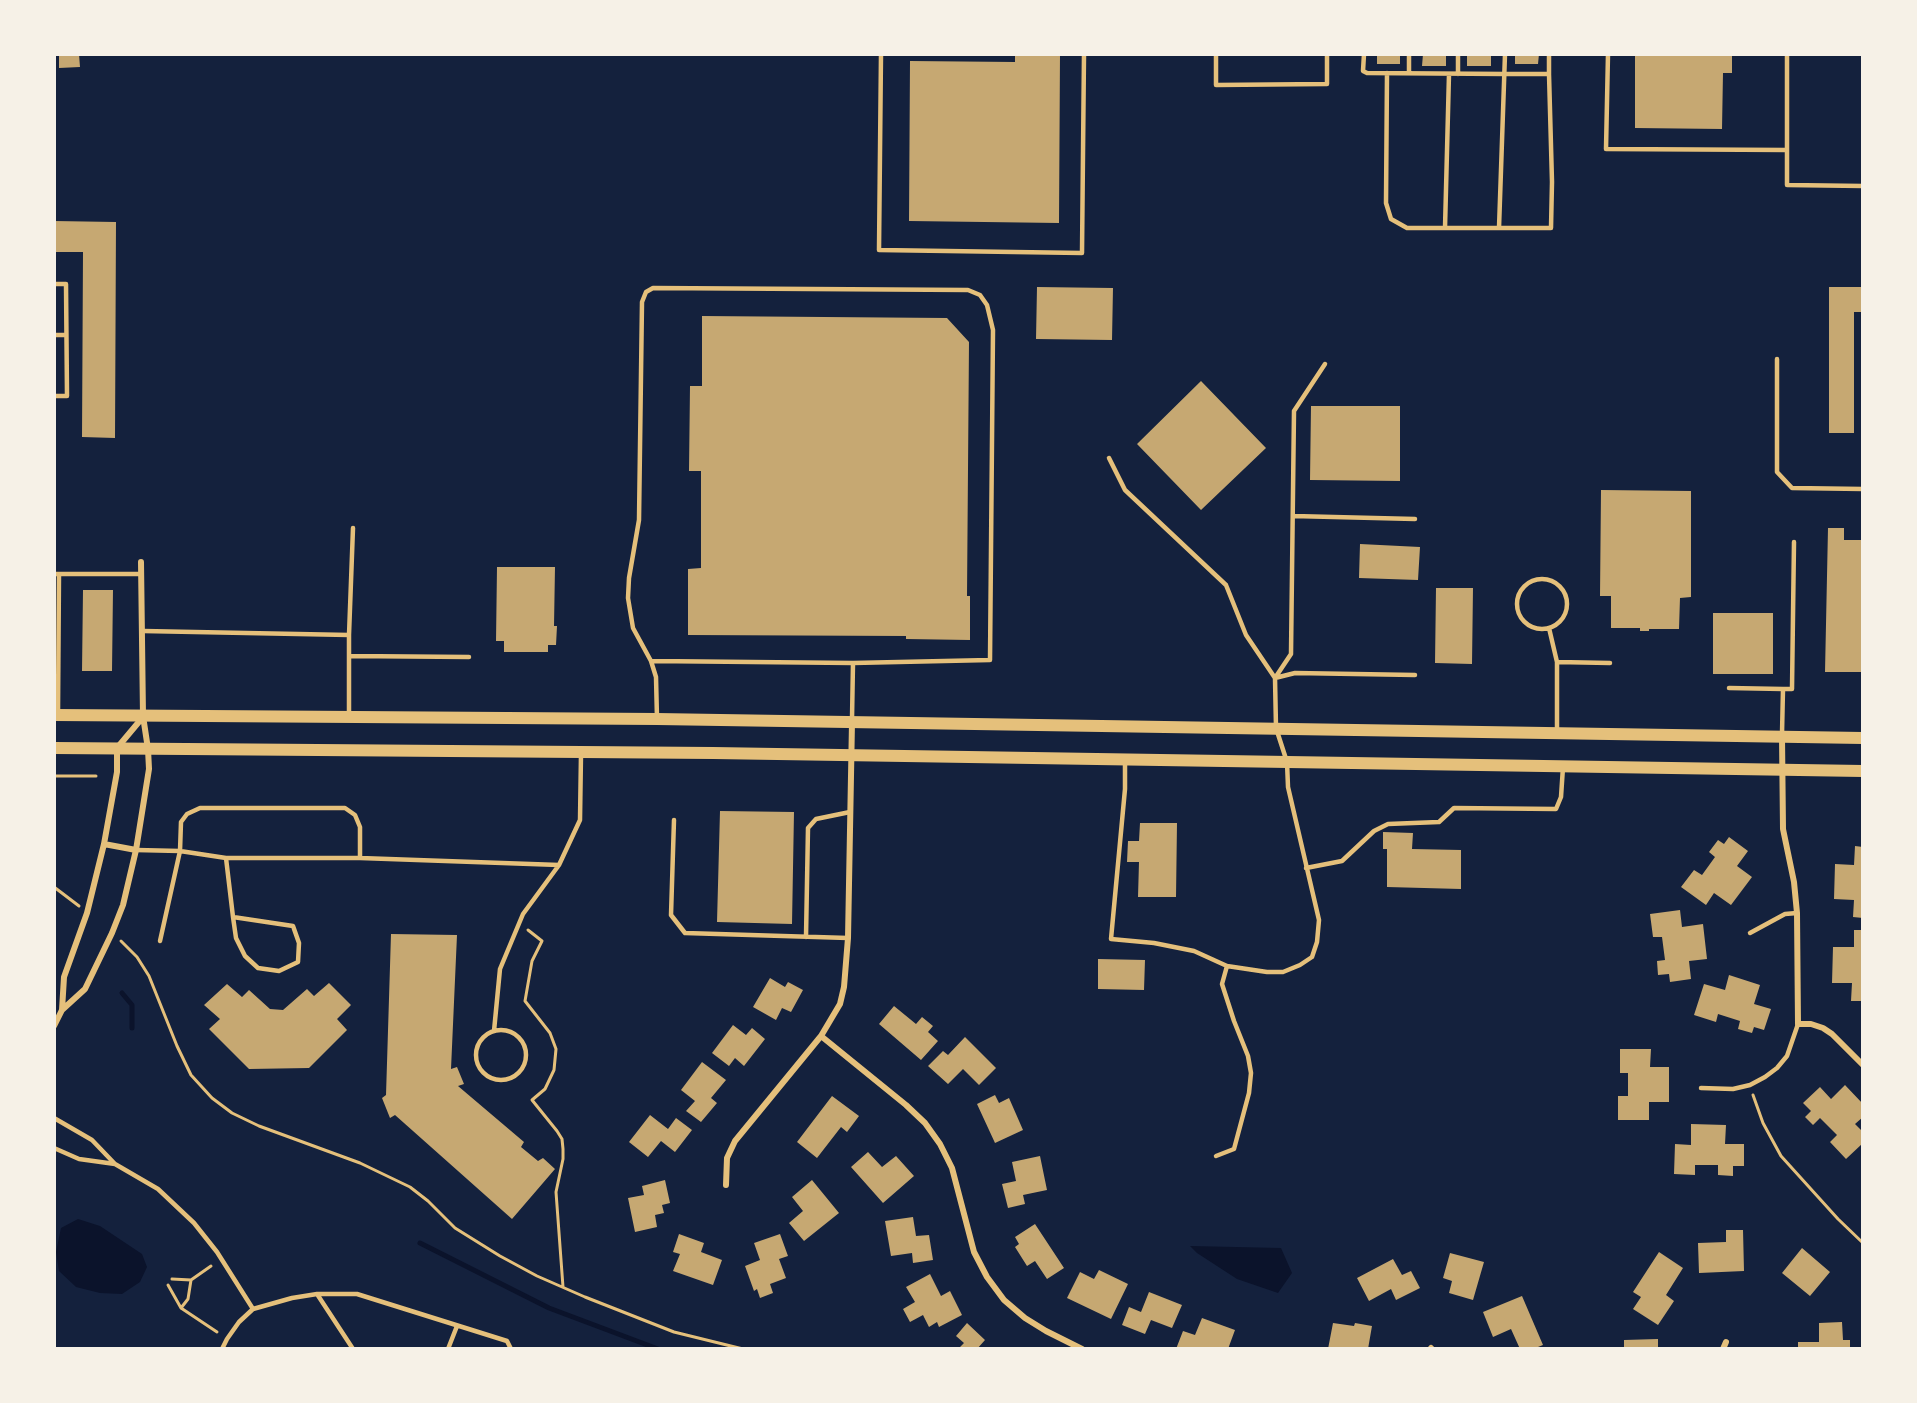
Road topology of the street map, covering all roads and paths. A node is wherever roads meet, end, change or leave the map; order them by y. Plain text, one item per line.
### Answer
1 (881, 54) edge
2 (1084, 54) edge
3 (1216, 54) edge
4 (1327, 54) edge
5 (1364, 54) edge
6 (1409, 54) edge
7 (1458, 54) edge
8 (1505, 54) edge
9 (1549, 54) edge
10 (1608, 54) edge
11 (1787, 54) edge
12 (1387, 73) junction
13 (1409, 73) junction
14 (1449, 74) junction
15 (1458, 74) junction
16 (1505, 74) junction
17 (1549, 74) junction
18 (1787, 150) junction
19 (1863, 186) edge
20 (1445, 228) junction
21 (1499, 228) junction
22 (54, 284) edge
23 (54, 334) edge
24 (66, 335) junction
25 (1777, 358) dead end
26 (1325, 364) dead end
27 (54, 396) edge
28 (1109, 458) dead end
29 (1863, 489) edge
30 (1293, 516) junction
31 (1415, 519) dead end
32 (353, 528) dead end
33 (1794, 542) dead end
34 (141, 562) dead end
35 (57, 574) edge
36 (141, 574) junction
37 (1549, 628) junction
38 (143, 631) junction
39 (349, 635) junction
40 (349, 656) junction
41 (470, 657) dead end
42 (651, 661) junction
43 (1557, 662) junction
44 (853, 663) junction
45 (1610, 663) dead end
46 (1415, 675) dead end
47 (1275, 678) junction
48 (1729, 688) dead end
49 (1783, 689) junction
50 (56, 715) edge
51 (143, 716) junction
52 (349, 717) junction
53 (657, 719) junction
54 (852, 722) junction
55 (1276, 729) junction
56 (1557, 733) junction
57 (1782, 737) junction
58 (1863, 738) edge
59 (54, 748) edge
60 (117, 748) junction
61 (148, 749) junction
62 (581, 751) junction
63 (852, 755) junction
64 (1125, 759) junction
65 (1287, 762) junction
66 (1563, 767) junction
67 (1782, 770) junction
68 (1863, 771) edge
69 (54, 776) edge
70 (96, 776) dead end
71 (850, 812) junction
72 (674, 820) dead end
73 (104, 844) junction
74 (136, 850) junction
75 (180, 851) junction
76 (226, 858) junction
77 (360, 858) junction
78 (559, 865) junction
79 (1306, 868) junction
80 (54, 887) edge
81 (87, 913) junction
82 (1797, 913) junction
83 (232, 917) junction
84 (519, 923) junction
85 (112, 933) junction
86 (1750, 933) dead end
87 (806, 937) junction
88 (848, 938) junction
89 (160, 941) dead end
90 (1227, 966) junction
91 (62, 1010) junction
92 (1798, 1024) junction
93 (54, 1026) edge
94 (494, 1031) junction
95 (821, 1036) junction
96 (1863, 1065) edge
97 (1750, 1085) junction
98 (1701, 1088) dead end
99 (54, 1118) edge
100 (54, 1148) edge
101 (1216, 1156) dead end
102 (115, 1164) junction
103 (726, 1185) dead end
104 (1863, 1243) edge
105 (211, 1266) dead end
106 (172, 1279) dead end
107 (191, 1280) junction
108 (168, 1285) dead end
109 (562, 1287) junction
110 (317, 1294) junction
111 (181, 1308) junction
112 (253, 1309) junction
113 (457, 1326) junction
114 (217, 1332) dead end
115 (1726, 1342) dead end
116 (222, 1349) edge
117 (352, 1349) edge
118 (448, 1349) edge
119 (511, 1349) edge
120 (743, 1349) edge
121 (1083, 1349) edge
122 (1723, 1349) edge

1 - 2 lane
3 - 4 lane
5 - 12 lane
6 - 13 lane
7 - 15 lane
8 - 16 lane
9 - 17 lane
10 - 18 lane
11 - 18 lane
12 - 13 lane
12 - 20 lane
13 - 14 lane
14 - 15 lane
14 - 20 lane
15 - 16 lane
16 - 17 lane
16 - 21 lane
17 - 21 lane
18 - 19 lane
20 - 21 lane
22 - 24 lane
23 - 24 lane
24 - 27 lane
25 - 29 lane
26 - 30 lane
28 - 47 lane
30 - 31 lane
30 - 47 lane
32 - 39 lane
33 - 49 lane
34 - 36 street
35 - 36 lane
35 - 50 lane
36 - 38 street
37 - 37 lane
37 - 43 lane
38 - 39 lane
38 - 51 street
39 - 40 lane
40 - 41 lane
40 - 52 lane
42 - 44 lane
42 - 44 lane
42 - 53 lane
43 - 45 lane
43 - 56 lane
44 - 54 lane
46 - 47 lane
47 - 55 lane
48 - 49 lane
49 - 57 lane
50 - 51 main road
51 - 52 main road
51 - 60 street
51 - 61 street
52 - 53 main road
53 - 54 main road
54 - 55 main road
54 - 63 street
55 - 56 main road
55 - 65 lane
56 - 57 main road
57 - 58 main road
57 - 67 street
59 - 60 main road
60 - 61 main road
60 - 73 street
61 - 62 main road
61 - 74 street
62 - 63 main road
62 - 78 lane
63 - 64 main road
63 - 71 street
64 - 65 main road
64 - 90 lane
65 - 66 main road
65 - 79 lane
66 - 67 main road
66 - 79 lane
67 - 68 main road
67 - 82 street
69 - 70 path
71 - 87 lane
71 - 88 street
72 - 87 lane
73 - 74 street
73 - 81 street
74 - 75 lane
74 - 85 street
75 - 76 lane
75 - 77 lane
75 - 89 lane
76 - 77 lane
76 - 83 lane
77 - 78 lane
78 - 84 lane
79 - 90 lane
80 - 81 path
81 - 91 street
82 - 86 lane
82 - 92 street
83 - 83 lane
84 - 94 lane
84 - 109 path
85 - 91 street
85 - 109 path
87 - 88 lane
88 - 95 street
90 - 101 lane
91 - 93 street
92 - 96 street
92 - 97 lane
94 - 94 lane
95 - 103 street
95 - 121 street
97 - 98 lane
97 - 104 path
99 - 102 lane
100 - 102 lane
102 - 112 lane
105 - 107 path
106 - 107 path
107 - 111 path
108 - 111 path
109 - 120 path
110 - 112 lane
110 - 113 lane
110 - 117 lane
111 - 114 path
112 - 116 lane
113 - 118 lane
113 - 119 lane
115 - 122 street

